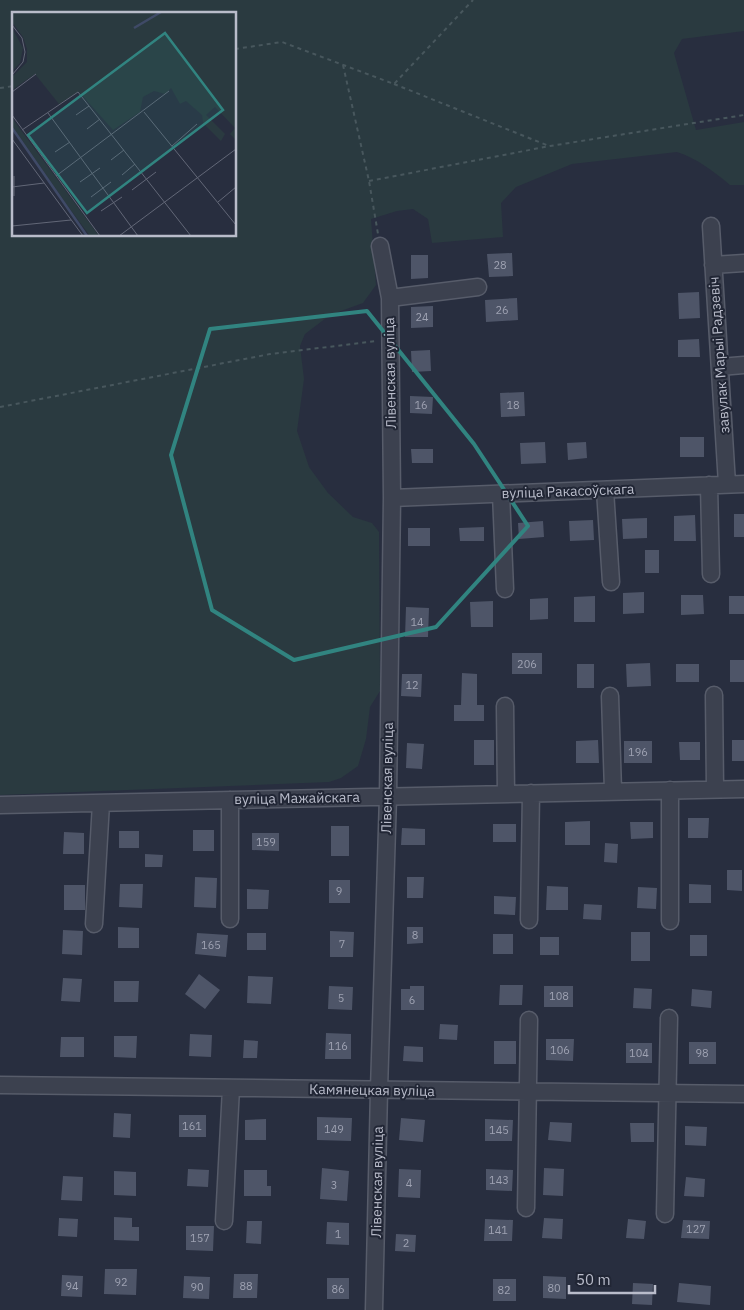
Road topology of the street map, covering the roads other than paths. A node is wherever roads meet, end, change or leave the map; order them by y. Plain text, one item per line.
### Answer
1 (711, 226) dead end
2 (380, 246) road end
3 (744, 263) edge
4 (714, 265) junction
5 (478, 287) dead end
6 (390, 298) junction
7 (744, 365) edge
8 (720, 367) junction
9 (727, 484) junction
10 (744, 484) edge
11 (709, 485) junction
12 (605, 490) junction
13 (501, 494) junction
14 (392, 498) junction
15 (711, 574) dead end
16 (611, 582) dead end
17 (505, 589) dead end
18 (714, 695) dead end
19 (610, 696) dead end
20 (505, 706) dead end
21 (715, 789) junction
22 (744, 789) edge
23 (670, 790) junction
24 (613, 791) junction
25 (531, 793) junction
26 (506, 794) junction
27 (388, 796) junction
28 (230, 800) junction
29 (100, 803) junction
30 (0, 805) edge
31 (230, 919) dead end
32 (529, 920) dead end
33 (670, 921) dead end
34 (94, 924) dead end
35 (669, 1018) dead end
36 (529, 1020) dead end
37 (0, 1085) edge
38 (231, 1088) junction
39 (379, 1090) junction
40 (529, 1092) junction
41 (668, 1093) junction
42 (744, 1094) edge
43 (526, 1208) dead end
44 (664, 1214) dead end
45 (224, 1221) dead end
46 (374, 1310) edge

1 - 4 street, завулак Марыі Радзевіч
2 - 6 street, Лівенская вуліца
3 - 4 street
4 - 8 street, завулак Марыі Радзевіч
5 - 6 street
6 - 14 street, Лівенская вуліца
7 - 8 street
8 - 9 street, завулак Марыі Радзевіч
9 - 10 street, вуліца Ракасоўскага
9 - 11 street, вуліца Ракасоўскага
11 - 12 street, вуліца Ракасоўскага
11 - 15 street
12 - 13 street, вуліца Ракасоўскага
12 - 16 street
13 - 14 street, вуліца Ракасоўскага
13 - 17 street
14 - 27 street, Лівенская вуліца
18 - 21 street
19 - 24 street
20 - 26 street
21 - 22 street, вуліца Мажайскага
21 - 23 street, вуліца Мажайскага
23 - 24 street, вуліца Мажайскага
23 - 33 street
24 - 25 street, вуліца Мажайскага
25 - 26 street, вуліца Мажайскага
25 - 32 street
26 - 27 street, вуліца Мажайскага
27 - 28 street, вуліца Мажайскага
27 - 39 street, Лівенская вуліца
28 - 29 street, вуліца Мажайскага
28 - 31 street
29 - 30 street, вуліца Мажайскага
29 - 34 street
35 - 41 street
36 - 40 street
37 - 38 street, Камянецкая вуліца
38 - 39 street, Камянецкая вуліца
38 - 45 street
39 - 40 street, Камянецкая вуліца
39 - 46 street, Лівенская вуліца
40 - 41 street, Камянецкая вуліца
40 - 43 street
41 - 42 street, Камянецкая вуліца
41 - 44 street

